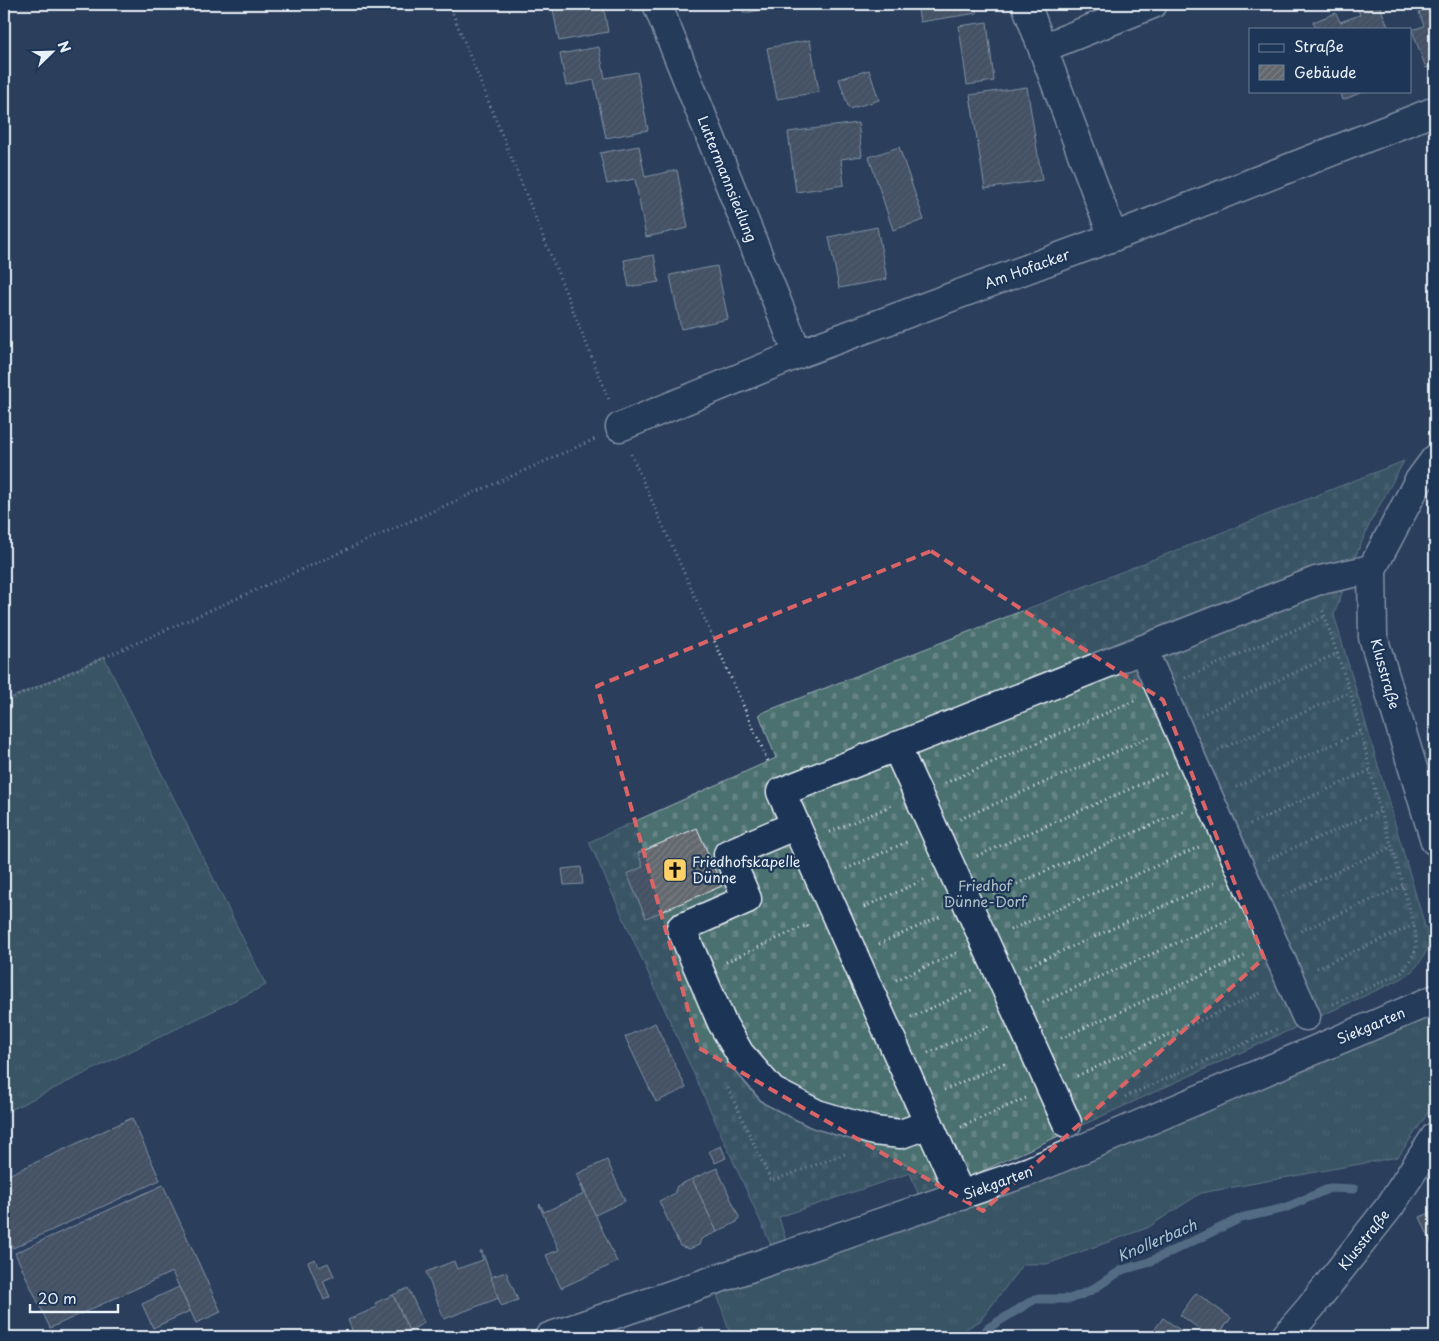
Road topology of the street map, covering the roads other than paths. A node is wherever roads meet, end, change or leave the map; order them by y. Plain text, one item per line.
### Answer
1 (657, 4) edge
2 (1026, 4) edge
3 (1154, 4) edge
4 (1043, 48) junction
5 (1435, 111) edge
6 (1112, 237) junction
7 (798, 354) junction
8 (620, 427) road end
9 (1435, 459) edge
10 (1372, 569) junction
11 (1142, 650) junction
12 (896, 746) junction
13 (799, 834) junction
14 (1435, 841) edge
15 (1435, 999) edge
16 (1306, 1016) road end
17 (928, 1121) junction
18 (1067, 1123) dead end
19 (1435, 1137) edge
20 (961, 1196) junction
21 (549, 1337) edge
22 (1285, 1337) edge

1 - 7 street, Luttermannsiedlung
2 - 4 street
3 - 4 street
4 - 6 street
5 - 6 street, Am Hofacker
6 - 7 street, Am Hofacker
7 - 8 street, Am Hofacker
9 - 10 street, Klusstraße
10 - 11 street
10 - 14 street, Klusstraße
11 - 12 street
11 - 16 street
12 - 13 street
12 - 18 street
13 - 17 street
13 - 17 street
15 - 20 street, Siekgarten
17 - 20 street
19 - 22 street, Klusstraße
20 - 21 street, Siekgarten

